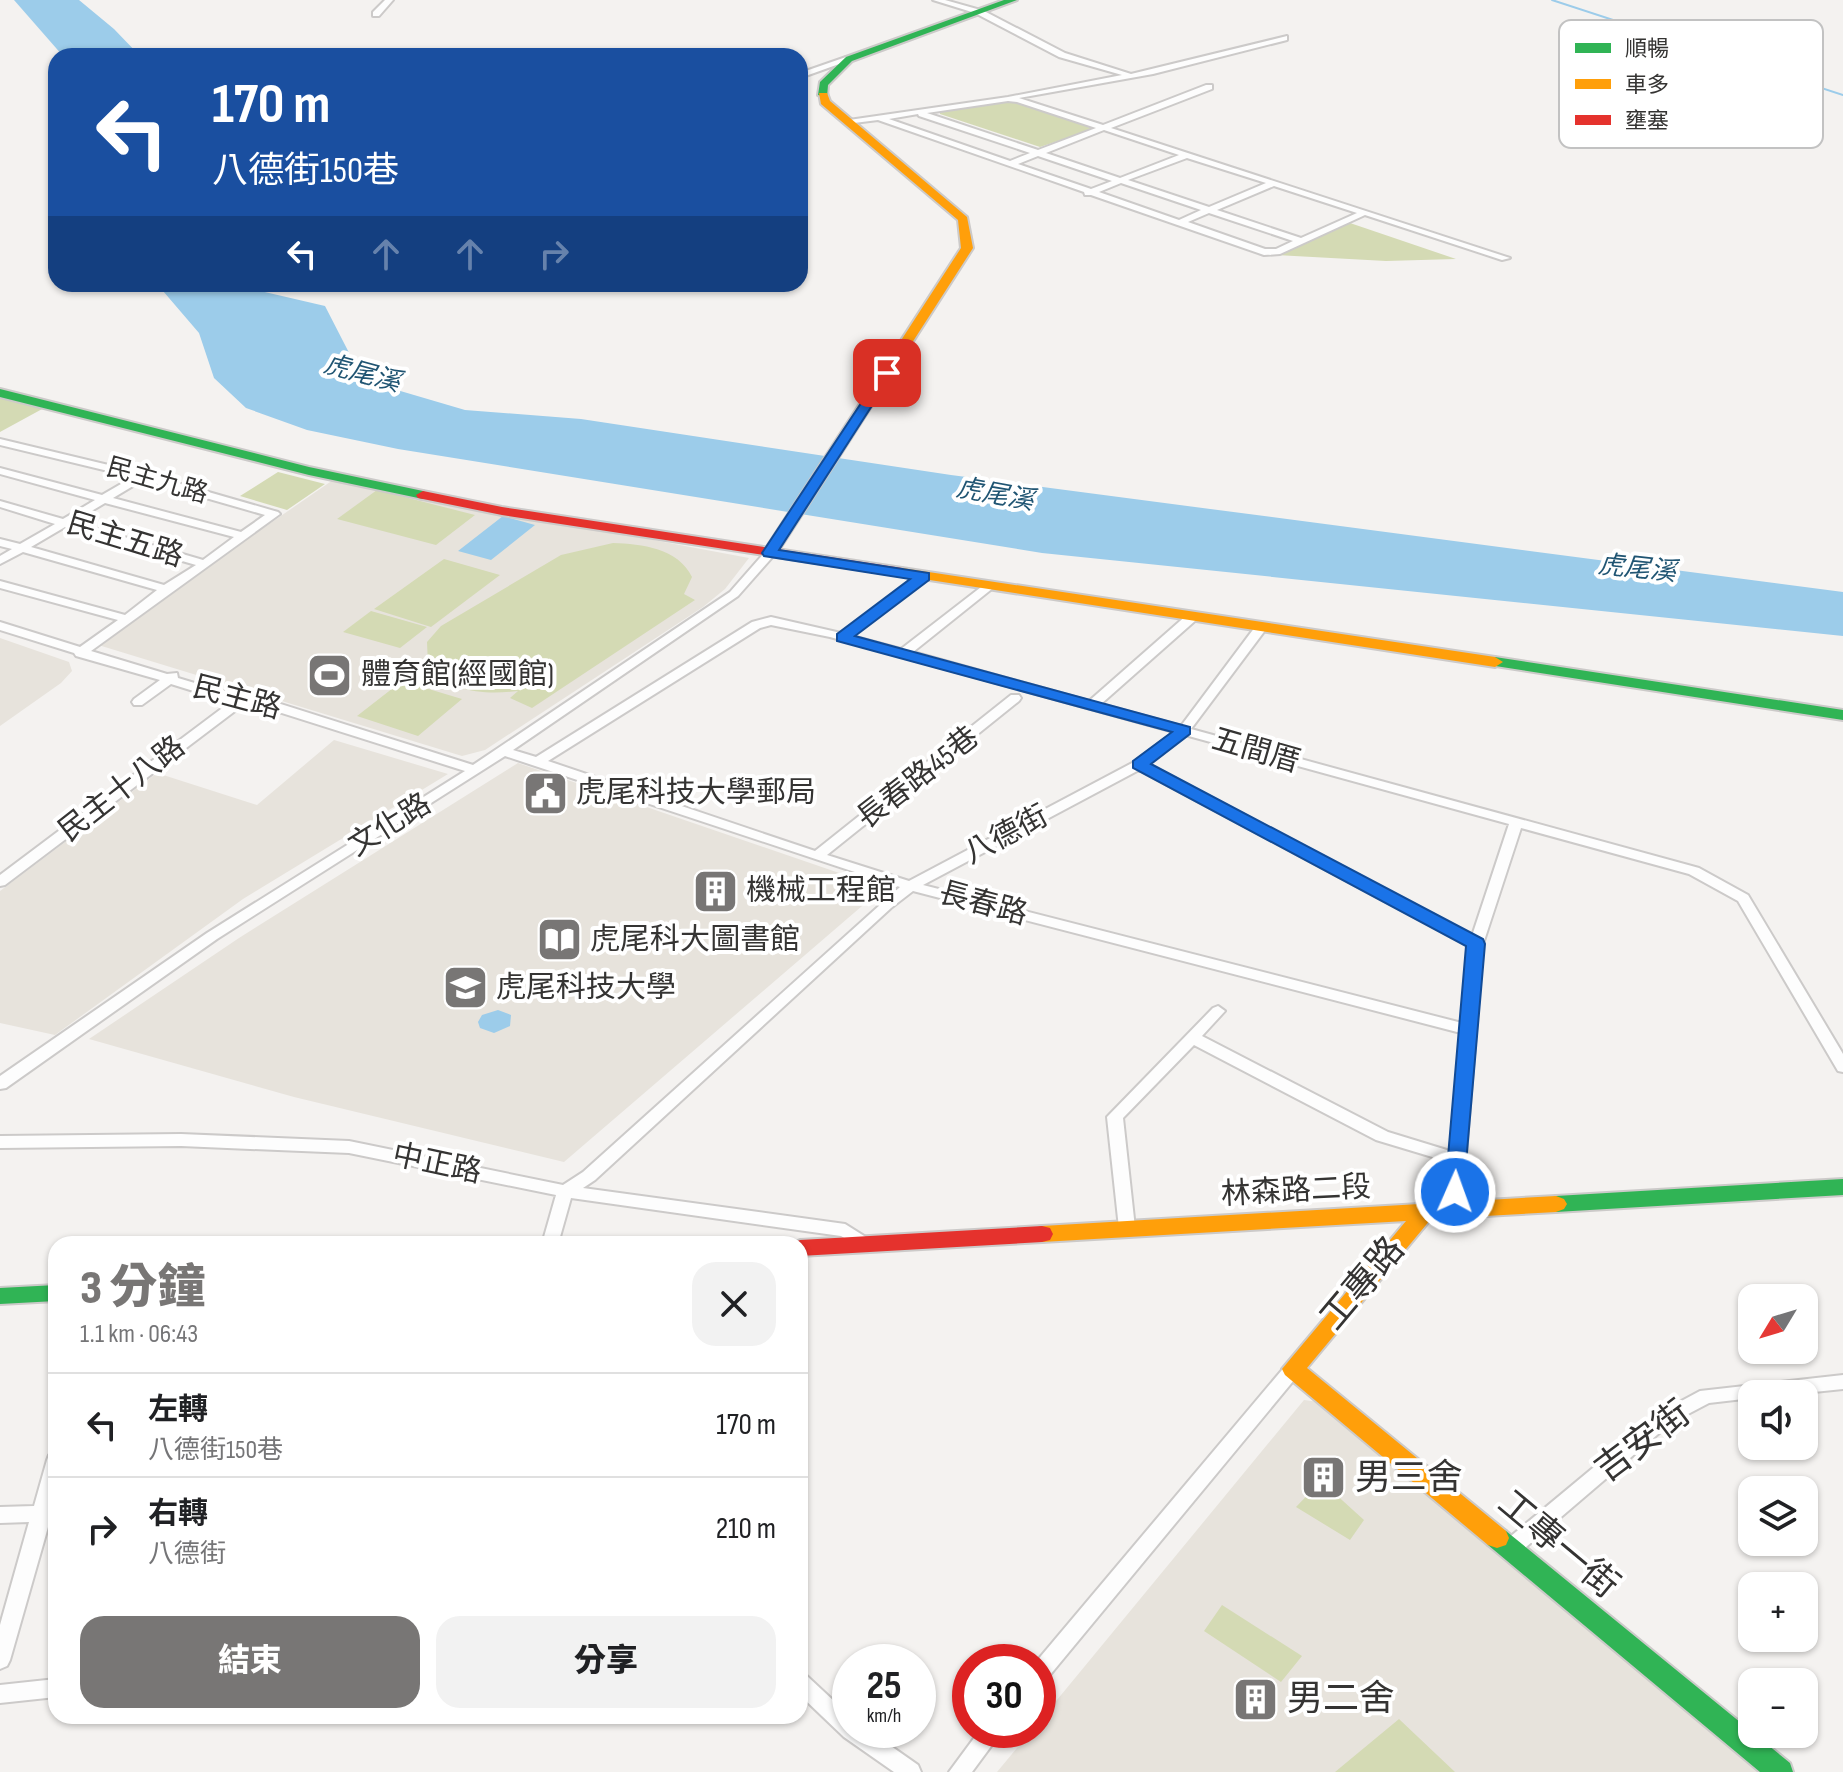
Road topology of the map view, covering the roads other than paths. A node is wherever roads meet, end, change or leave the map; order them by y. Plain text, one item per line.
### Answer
1 (389, 0) edge
2 (937, 0) edge
3 (1012, 0) edge
4 (980, 13) junction
5 (376, 14) dead end
6 (1284, 38) dead end
7 (849, 59) junction
8 (808, 73) edge
9 (1132, 77) junction
10 (1209, 87) dead end
11 (1008, 99) junction
12 (918, 112) junction
13 (878, 117) junction
14 (849, 122) junction
15 (1103, 128) junction
16 (1040, 152) junction
17 (1186, 155) junction
18 (1009, 164) junction
19 (1121, 179) junction
20 (1273, 183) junction
21 (1088, 193) junction
22 (1211, 210) junction
23 (1363, 213) junction
24 (1179, 223) junction
25 (1301, 241) junction
26 (1505, 258) dead end
27 (0, 393) edge
28 (2, 441) edge
29 (0, 471) edge
30 (142, 476) junction
31 (106, 497) junction
32 (0, 504) edge
33 (64, 522) junction
34 (243, 536) junction
35 (0, 542) edge
36 (22, 548) junction
37 (770, 553) junction
38 (0, 561) edge
39 (205, 564) junction
40 (923, 577) junction
41 (0, 584) edge
42 (989, 586) junction
43 (166, 589) junction
44 (1192, 617) junction
45 (127, 619) junction
46 (0, 623) edge
47 (1262, 626) junction
48 (843, 637) junction
49 (84, 650) junction
50 (903, 654) junction
51 (172, 676) junction
52 (245, 697) junction
53 (1015, 698) dead end
54 (138, 702) dead end
55 (1092, 705) junction
56 (1843, 715) edge
57 (1184, 730) junction
58 (504, 751) junction
59 (538, 762) junction
60 (1139, 765) junction
61 (475, 770) junction
62 (1516, 822) junction
63 (817, 856) junction
64 (0, 882) edge
65 (910, 886) junction
66 (1476, 944) junction
67 (1218, 1011) dead end
68 (1470, 1030) junction
69 (1192, 1037) junction
70 (1843, 1067) edge
71 (0, 1084) edge
72 (0, 1142) edge
73 (1456, 1158) junction
74 (1843, 1187) edge
75 (565, 1191) junction
76 (1426, 1211) junction
77 (1127, 1228) junction
78 (552, 1236) edge
79 (866, 1245) junction
80 (808, 1248) edge
81 (48, 1293) edge
82 (0, 1296) edge
83 (1293, 1369) junction
84 (1843, 1382) edge
85 (48, 1493) edge
86 (43, 1513) junction
87 (0, 1515) edge
88 (1512, 1547) junction
89 (1056, 1653) edge
90 (0, 1660) edge
91 (48, 1689) edge
92 (808, 1690) edge
93 (0, 1694) edge
94 (832, 1713) edge
95 (876, 1748) edge
96 (978, 1748) edge
97 (911, 1772) edge
98 (959, 1772) edge
99 (1780, 1772) edge

1 - 5 street
2 - 4 street
3 - 4 street
4 - 7 street
4 - 9 street
6 - 9 street
7 - 8 street
7 - 14 street
9 - 11 street
10 - 15 street
11 - 12 street
11 - 15 street
12 - 13 street
12 - 16 street
13 - 14 street
13 - 18 street
14 - 37 street
15 - 16 street
15 - 17 street
16 - 18 street
16 - 19 street
17 - 19 street
17 - 20 street
18 - 21 street
19 - 21 street
19 - 22 street
20 - 22 street
20 - 23 street
21 - 24 street
22 - 24 street
22 - 25 street
23 - 25 street
23 - 26 street
24 - 25 street
27 - 37 street
28 - 30 street, 民主九路
29 - 31 street
30 - 31 street
30 - 34 street, 民主九路
31 - 33 street
31 - 34 street
32 - 33 street, 民主五路
33 - 36 street
33 - 39 street, 民主五路
34 - 39 street
35 - 36 street
36 - 38 street
36 - 43 street
37 - 40 street
37 - 58 street, 文化路
39 - 43 street, 民主五路
40 - 42 street
40 - 48 street
41 - 45 street
42 - 44 street
42 - 50 street
43 - 45 street, 民主五路
44 - 47 street
44 - 55 street
45 - 49 street, 民主五路
46 - 49 street, 民主路
47 - 56 street
47 - 57 street, 八德街
48 - 50 street
48 - 59 street
49 - 51 street, 民主路
50 - 55 street, 五間厝
51 - 52 street, 民主路
51 - 54 street
52 - 61 street, 民主路
52 - 64 street, 民主十八路
53 - 63 street, 長春路45巷
55 - 57 street, 五間厝
57 - 60 street, 八德街
57 - 62 street, 五間厝
58 - 59 street, 長春路
58 - 61 street, 文化路
59 - 63 street, 長春路
60 - 65 street, 八德街
60 - 66 street
61 - 71 street, 文化路
62 - 66 street, 工專路
62 - 70 street, 五間厝
63 - 65 street, 長春路
65 - 68 street, 長春路
65 - 75 street, 八德街
66 - 68 street, 工專路
67 - 69 street
68 - 73 street, 工專路
69 - 73 street
69 - 77 street
72 - 75 street, 中正路
73 - 76 street, 工專路
74 - 76 street, 林森路二段
75 - 78 street
75 - 79 street, 中正路
76 - 77 street, 林森路二段
76 - 83 street, 工專路
77 - 79 street, 林森路二段
79 - 80 street, 林森路二段
81 - 82 street
83 - 88 street, 工專一街
83 - 89 street, 工專路
84 - 88 street, 吉安街
85 - 86 street
86 - 87 street
86 - 90 street
88 - 99 street, 工專一街
91 - 93 street
92 - 94 street
95 - 97 street
96 - 98 street

